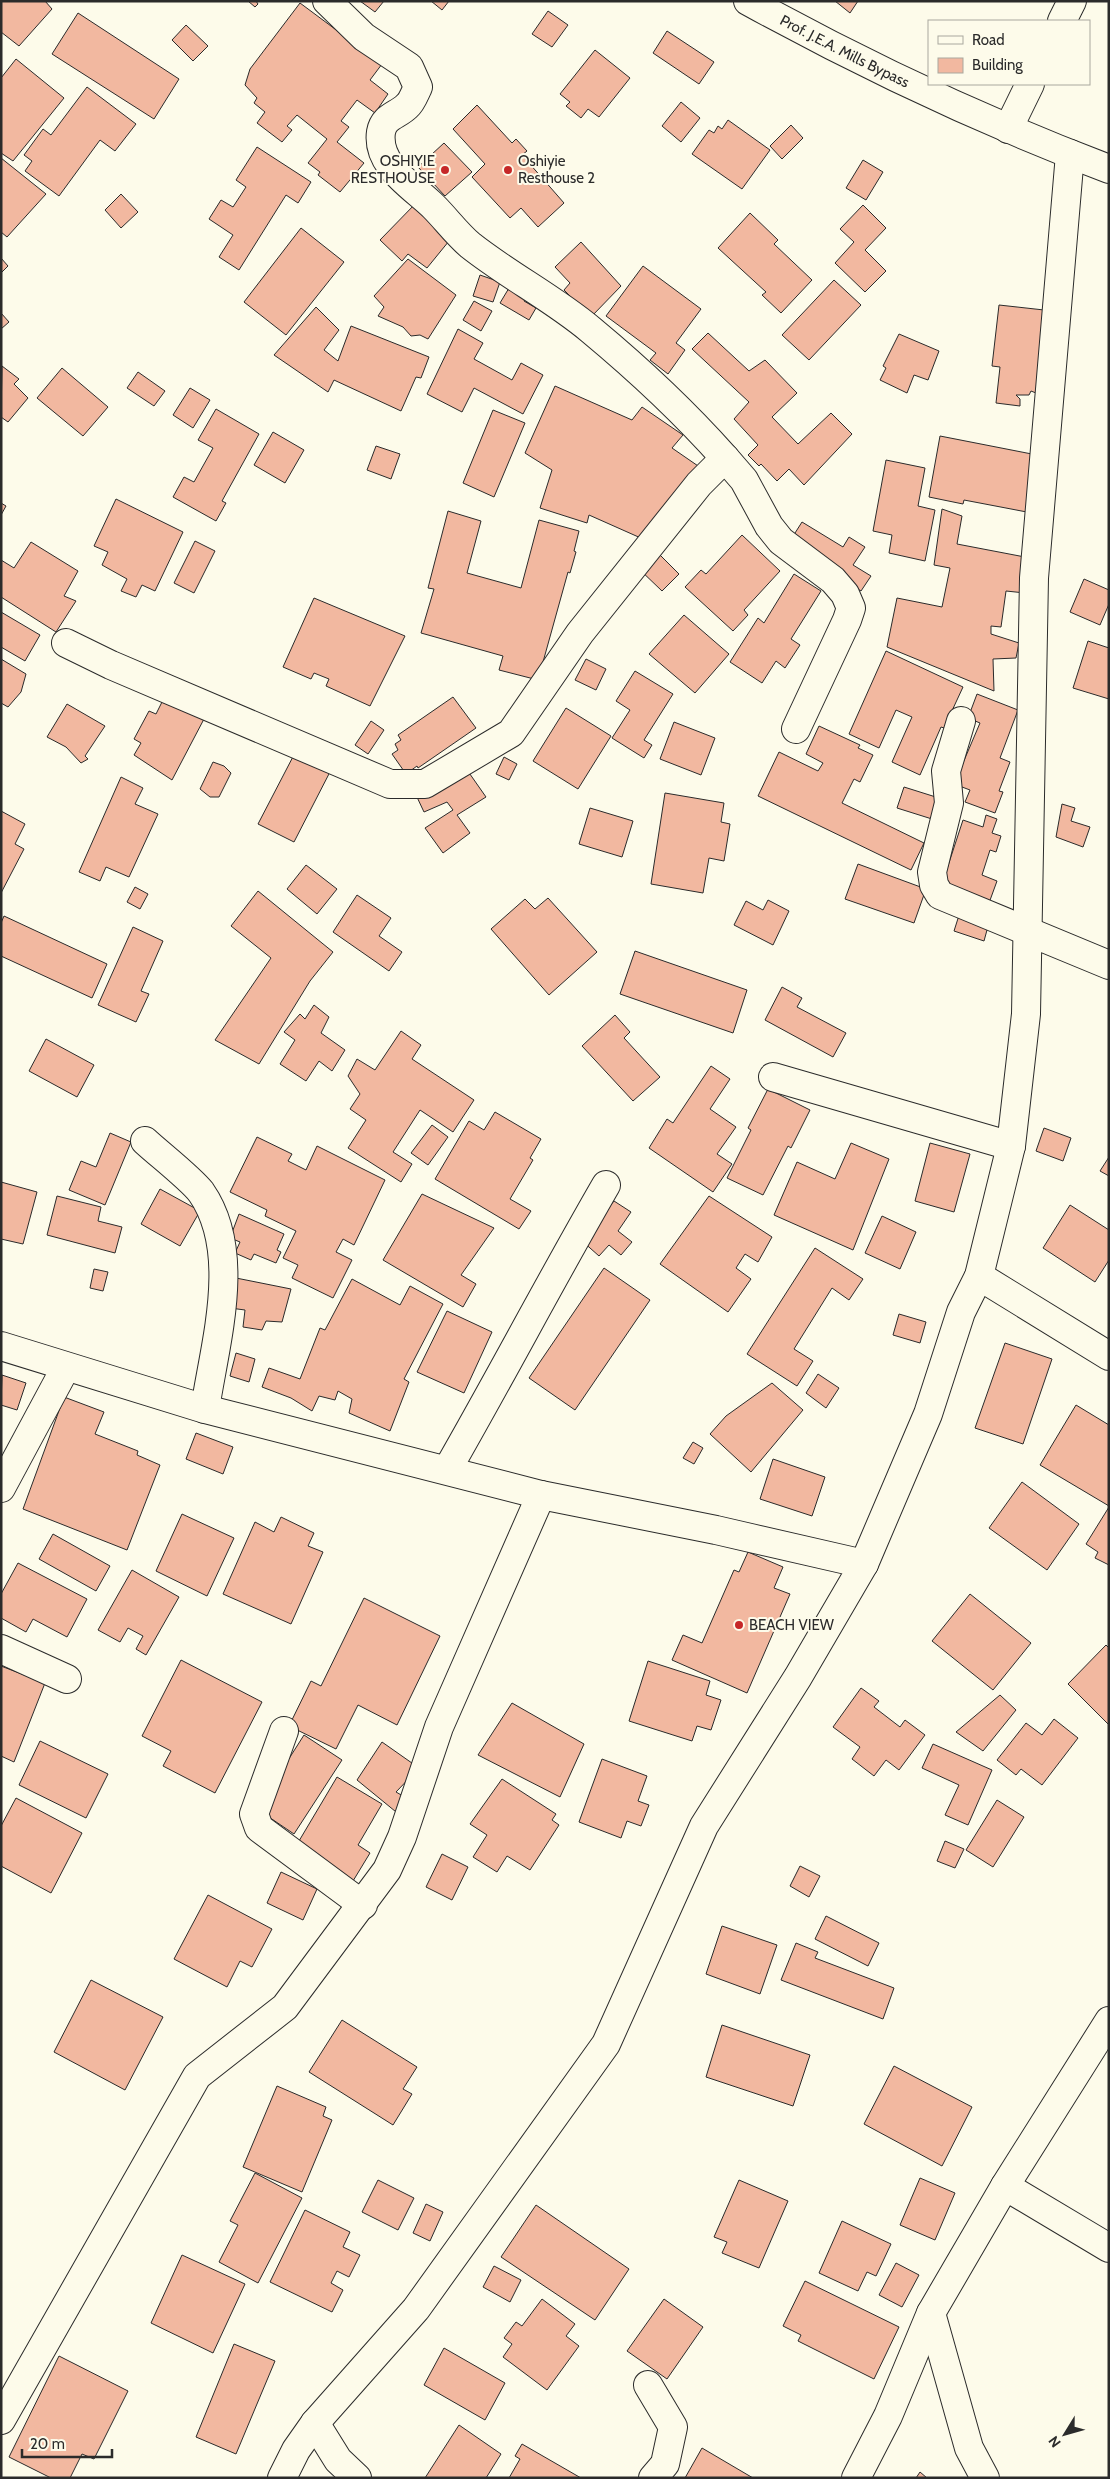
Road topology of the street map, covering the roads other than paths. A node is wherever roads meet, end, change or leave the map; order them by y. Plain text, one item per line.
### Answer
1 (327, 1) edge
2 (748, 1) edge
3 (1072, 1) edge
4 (1062, 20) edge
5 (1030, 85) edge
6 (1008, 129) junction
7 (1070, 154) junction
8 (1109, 169) edge
9 (725, 458) junction
10 (66, 643) dead end
11 (961, 721) dead end
12 (796, 729) dead end
13 (1028, 933) junction
14 (1109, 965) edge
15 (773, 1077) dead end
16 (144, 1141) dead end
17 (1011, 1146) junction
18 (606, 1185) dead end
19 (979, 1276) junction
20 (1, 1346) edge
21 (1109, 1356) edge
22 (66, 1367) junction
23 (205, 1409) junction
24 (447, 1470) junction
25 (1, 1488) edge
26 (541, 1495) junction
27 (864, 1564) junction
28 (1, 1649) edge
29 (66, 1679) dead end
30 (284, 1731) dead end
31 (363, 1905) junction
32 (1109, 2021) edge
33 (1005, 2186) junction
34 (1109, 2248) edge
35 (931, 2314) junction
36 (648, 2385) dead end
37 (1, 2420) edge
38 (315, 2423) junction
39 (282, 2478) edge
40 (357, 2478) edge
41 (653, 2478) edge
42 (856, 2478) edge
43 (985, 2478) edge

1 - 9 street
2 - 6 street, Prof. J.E.A. Mills Bypass
3 - 4 street
5 - 6 street
6 - 7 street, Prof. J.E.A. Mills Bypass
7 - 8 street, Prof. J.E.A. Mills Bypass
7 - 13 street
9 - 10 street
9 - 12 street
11 - 13 street
13 - 14 street
13 - 17 street
15 - 17 street
16 - 23 street
17 - 19 street
18 - 24 street
19 - 21 street
19 - 27 street
20 - 22 street
22 - 23 street
22 - 25 street
23 - 24 street
24 - 26 street
26 - 27 street
26 - 31 street
27 - 38 street
28 - 29 street
30 - 31 street
31 - 37 street
32 - 33 street
33 - 34 street
33 - 35 street
35 - 42 street
35 - 43 street
36 - 41 street
38 - 39 street
38 - 40 street

